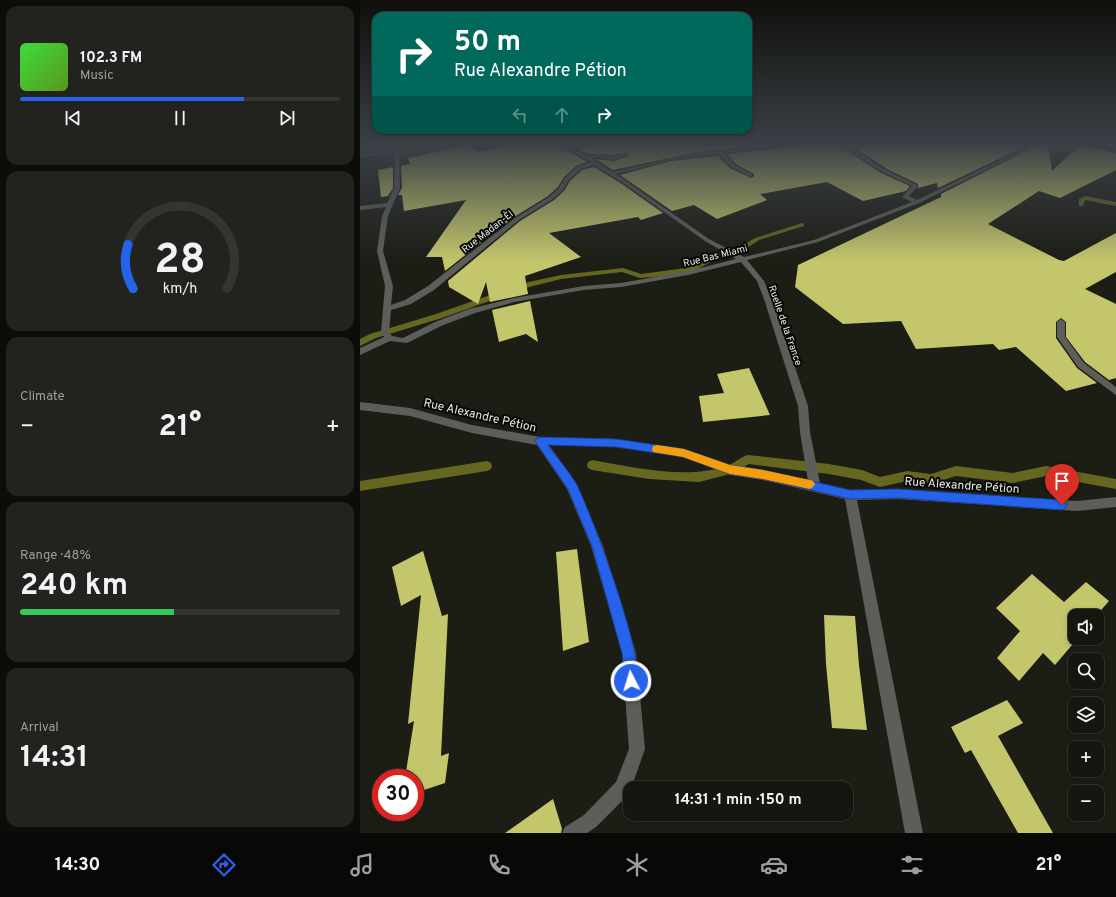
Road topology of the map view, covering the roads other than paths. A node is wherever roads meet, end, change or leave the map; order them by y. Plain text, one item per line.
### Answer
1 (396, 184) edge
2 (564, 184) edge
3 (625, 184) edge
4 (911, 184) edge
5 (955, 184) edge
6 (917, 202) junction
7 (390, 205) junction
8 (360, 208) edge
9 (742, 259) junction
10 (387, 309) junction
11 (1061, 322) dead end
12 (389, 338) junction
13 (360, 352) edge
14 (1116, 392) edge
15 (360, 406) edge
16 (540, 441) junction
17 (816, 486) junction
18 (850, 495) junction
19 (1116, 502) edge
20 (571, 833) edge
21 (914, 833) edge

1 - 7 street
2 - 10 street, Rue Madan-Èl
3 - 9 street, Ruelle de la France
4 - 6 street
5 - 6 street, Rue Bas Miami
6 - 9 street, Rue Bas Miami
7 - 8 street
7 - 10 street
9 - 12 street, Rue Bas Miami
9 - 17 street, Ruelle de la France
10 - 12 street
11 - 14 street
12 - 13 street
15 - 16 street, Rue Alexandre Pétion
16 - 17 street, Rue Alexandre Pétion
16 - 20 street
17 - 18 street, Rue Alexandre Pétion
18 - 19 street, Rue Alexandre Pétion
18 - 21 street

